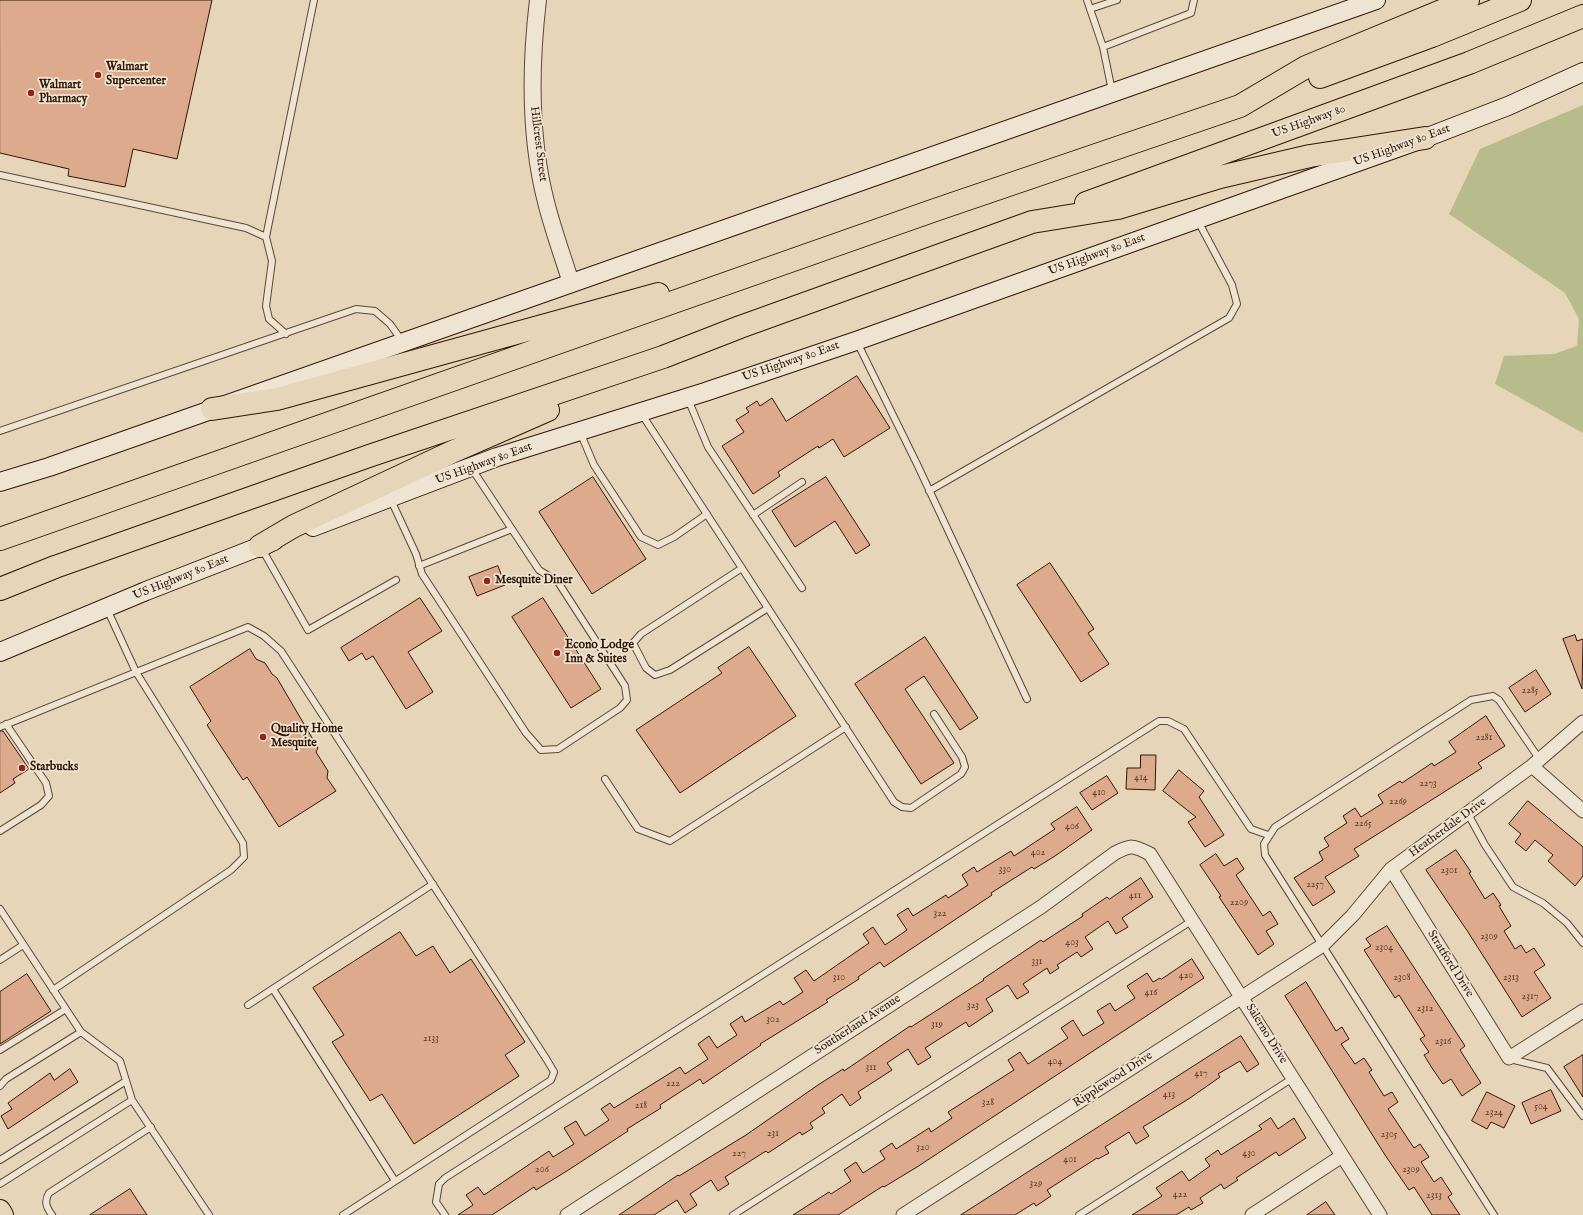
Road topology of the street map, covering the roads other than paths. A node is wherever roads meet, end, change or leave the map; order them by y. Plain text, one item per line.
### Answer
1 (314, 0) edge
2 (538, 0) edge
3 (1087, 0) edge
4 (1117, 0) edge
5 (1194, 0) edge
6 (1376, 0) edge
7 (1468, 0) edge
8 (1520, 0) edge
9 (1090, 9) junction
10 (1583, 16) edge
11 (1103, 47) junction
12 (1583, 72) edge
13 (1113, 93) junction
14 (1240, 106) junction
15 (1425, 138) junction
16 (0, 175) edge
17 (1198, 219) junction
18 (1032, 222) junction
19 (266, 237) junction
20 (571, 284) junction
21 (726, 284) junction
22 (286, 334) junction
23 (856, 341) junction
24 (403, 342) junction
25 (599, 379) junction
26 (687, 397) junction
27 (212, 409) junction
28 (640, 412) junction
29 (0, 431) edge
30 (580, 431) junction
31 (471, 467) junction
32 (0, 482) edge
33 (802, 482) dead end
34 (929, 491) junction
35 (391, 498) junction
36 (707, 514) junction
37 (754, 515) junction
38 (512, 529) junction
39 (0, 539) edge
40 (260, 546) junction
41 (419, 566) junction
42 (742, 568) junction
43 (396, 580) dead end
44 (802, 588) dead end
45 (0, 589) edge
46 (106, 608) junction
47 (768, 608) junction
48 (0, 652) edge
49 (136, 672) junction
50 (1027, 699) dead end
51 (934, 714) dead end
52 (1583, 722) edge
53 (6, 724) junction
54 (0, 727) edge
55 (846, 727) junction
56 (1536, 763) junction
57 (605, 779) dead end
58 (1583, 811) edge
59 (1468, 814) junction
60 (0, 831) edge
61 (1268, 836) junction
62 (1150, 854) joint
63 (1391, 869) junction
64 (433, 884) junction
65 (1, 913) edge
66 (1193, 920) junction
67 (1583, 943) edge
68 (23, 945) junction
69 (1323, 945) junction
70 (0, 960) edge
71 (273, 989) junction
72 (53, 990) junction
73 (1242, 997) junction
74 (248, 1005) dead end
75 (66, 1009) junction
76 (1583, 1011) edge
77 (81, 1032) junction
78 (0, 1050) edge
79 (1509, 1058) junction
80 (1293, 1078) junction
81 (126, 1081) junction
82 (0, 1086) edge
83 (132, 1100) junction
84 (1583, 1116) edge
85 (151, 1127) junction
86 (1342, 1156) junction
87 (0, 1160) edge
88 (395, 1181) junction
89 (0, 1184) edge
90 (0, 1210) edge
91 (208, 1214) edge
92 (3, 1215) edge
93 (52, 1215) edge
94 (343, 1215) edge
95 (445, 1215) edge
96 (567, 1215) edge
97 (733, 1215) edge
98 (903, 1215) edge
99 (1079, 1215) edge
100 (1252, 1215) edge
101 (1380, 1215) edge
102 (1494, 1215) edge

1 - 19 lane
2 - 20 street, Hillcrest Street
3 - 9 lane
4 - 9 lane
5 - 11 lane
6 - 13 main road
7 - 14 highway
8 - 14 highway
9 - 11 lane
10 - 18 highway, US Highway 80
11 - 13 lane
12 - 15 main road, US Highway 80 East
13 - 20 main road
14 - 21 highway
15 - 17 main road, US Highway 80 East
15 - 18 highway
16 - 19 lane
17 - 23 main road, US Highway 80 East
17 - 34 lane
18 - 25 highway
19 - 22 lane
20 - 24 main road
21 - 27 highway
21 - 39 highway
22 - 24 lane
22 - 29 lane
23 - 26 main road, US Highway 80 East
23 - 34 lane
24 - 27 main road
25 - 40 highway
25 - 45 highway
26 - 28 main road, US Highway 80 East
26 - 37 lane
27 - 32 main road
28 - 30 main road, US Highway 80 East
28 - 36 lane
30 - 31 main road, US Highway 80 East
30 - 36 lane
31 - 35 main road, US Highway 80 East
31 - 38 lane
33 - 37 lane
34 - 50 lane
35 - 40 main road, US Highway 80 East
35 - 41 lane
36 - 42 lane
37 - 44 lane
38 - 41 lane
38 - 41 lane
40 - 43 lane
40 - 46 main road, US Highway 80 East
42 - 47 lane
42 - 47 lane
46 - 48 main road, US Highway 80 East
46 - 49 lane
47 - 55 lane
49 - 53 lane
49 - 64 lane
49 - 72 lane
51 - 55 lane
52 - 56 street, Heatherdale Drive
53 - 54 lane
53 - 60 lane
55 - 57 lane
56 - 58 street
56 - 59 street, Heatherdale Drive
56 - 61 lane
59 - 63 street, Heatherdale Drive
59 - 67 lane
61 - 69 lane
61 - 95 lane
62 - 66 street, Salerno Drive
62 - 96 street, Southerland Avenue
63 - 69 street, Heatherdale Drive
63 - 79 street, Stratford Drive
64 - 71 lane
64 - 88 lane
65 - 68 lane
66 - 73 street, Salerno Drive
66 - 97 lane
68 - 70 lane
68 - 72 lane
69 - 73 street, Ripplewood Drive
69 - 102 lane
71 - 74 lane
71 - 88 lane
72 - 75 lane
73 - 80 street, Salerno Drive
73 - 98 street, Ripplewood Drive
75 - 77 lane
75 - 78 lane
76 - 79 street
77 - 81 lane
77 - 82 lane
79 - 84 lane
80 - 86 street, Salerno Drive
80 - 99 lane
81 - 83 lane
81 - 87 lane
83 - 85 lane
83 - 89 lane
85 - 91 lane
85 - 93 lane
86 - 100 street
86 - 101 street, Salerno Drive
88 - 94 lane
90 - 92 main road

